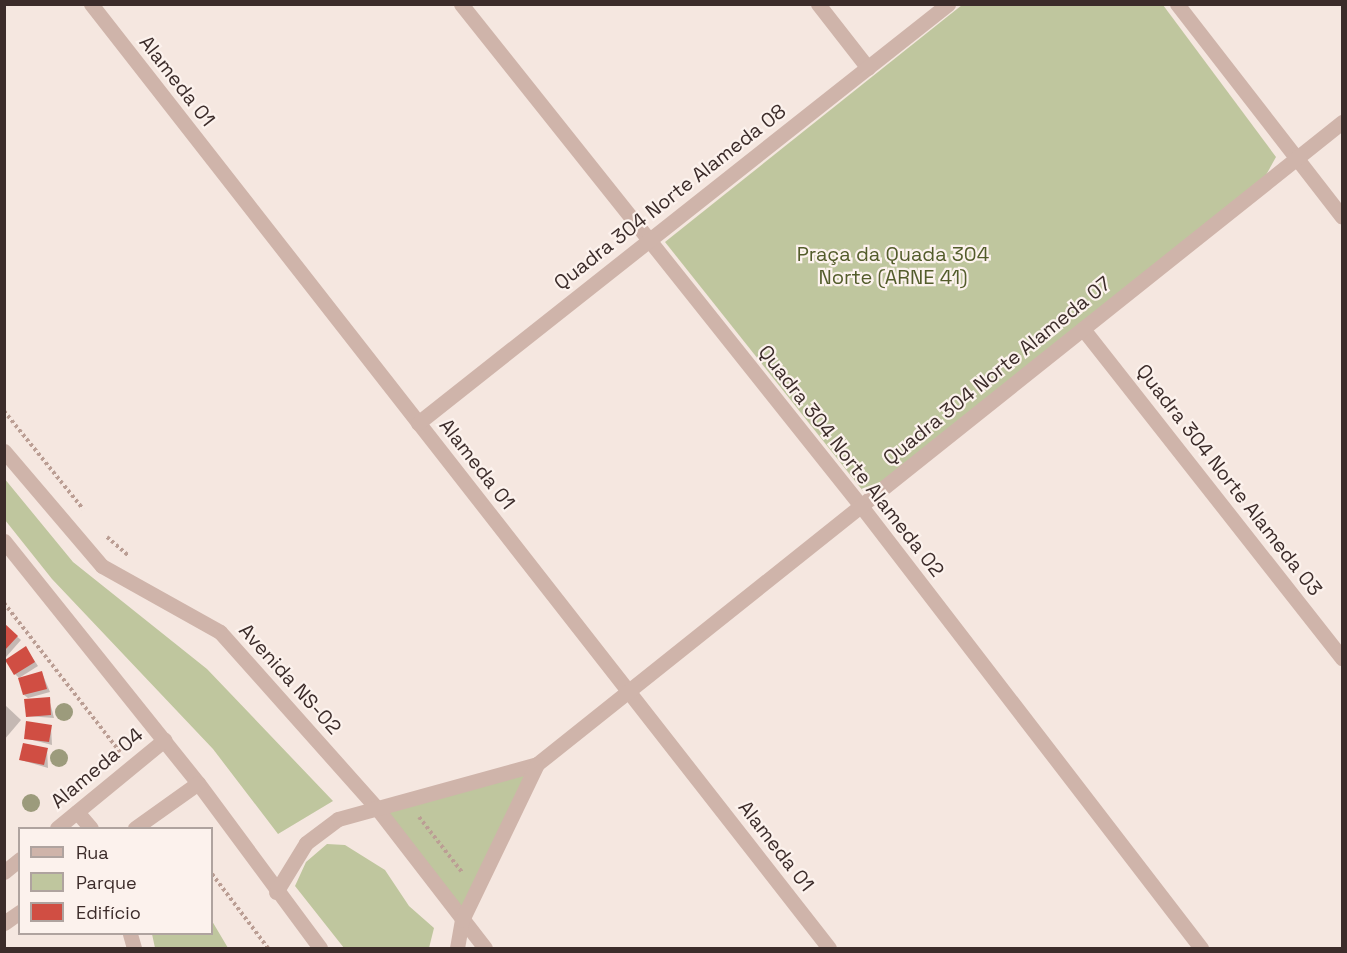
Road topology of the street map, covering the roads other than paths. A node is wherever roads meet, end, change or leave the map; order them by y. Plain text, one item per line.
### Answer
1 (91, 4) edge
2 (461, 4) edge
3 (818, 4) edge
4 (948, 4) edge
5 (1177, 4) edge
6 (868, 68) junction
7 (1342, 122) edge
8 (1295, 160) junction
9 (1342, 217) edge
10 (650, 241) junction
11 (1083, 329) junction
12 (418, 423) junction
13 (4, 451) edge
14 (861, 506) junction
15 (4, 541) edge
16 (1342, 658) edge
17 (628, 691) junction
18 (164, 740) junction
19 (537, 764) junction
20 (198, 783) junction
21 (376, 807) junction
22 (77, 812) junction
23 (58, 827) edge
24 (90, 827) edge
25 (136, 827) edge
26 (18, 861) edge
27 (4, 872) edge
28 (276, 892) junction
29 (18, 913) edge
30 (462, 920) junction
31 (4, 923) edge
32 (320, 948) edge
33 (457, 948) edge
34 (484, 948) edge
35 (829, 948) edge
36 (1201, 948) edge

1 - 12 street, Alameda 01
2 - 10 street, Quadra 304 Norte Alameda 02
3 - 6 street
4 - 6 street, Quadra 304 Norte Alameda 08
5 - 8 street
6 - 10 street, Quadra 304 Norte Alameda 08
7 - 8 street, Quadra 304 Norte Alameda 07
8 - 9 street
8 - 11 street, Quadra 304 Norte Alameda 07
10 - 12 street, Quadra 304 Norte Alameda 08
10 - 14 street, Quadra 304 Norte Alameda 02
11 - 14 street, Quadra 304 Norte Alameda 07
11 - 16 street, Quadra 304 Norte Alameda 03
12 - 17 street, Alameda 01
13 - 21 street, Avenida NS-02
14 - 17 street, Quadra 304 Norte Alameda 07
14 - 36 street, Quadra 304 Norte Alameda 02
15 - 18 street
17 - 19 street, Quadra 304 Norte Alameda 07
17 - 35 street, Alameda 01
18 - 20 street
18 - 22 street, Alameda 04
19 - 21 street, Quadra 304 Norte Alameda 07
19 - 30 street, Quadra 304 Norte Alameda 07
20 - 25 street
20 - 28 street
21 - 28 street, Quadra 304 Norte Alameda 07
21 - 30 street, Avenida NS-02
22 - 23 street, Alameda 04
22 - 24 street
26 - 27 street
28 - 32 street
29 - 31 street
30 - 33 street, Quadra 304 Norte Alameda 07
30 - 34 street, Avenida NS-02

